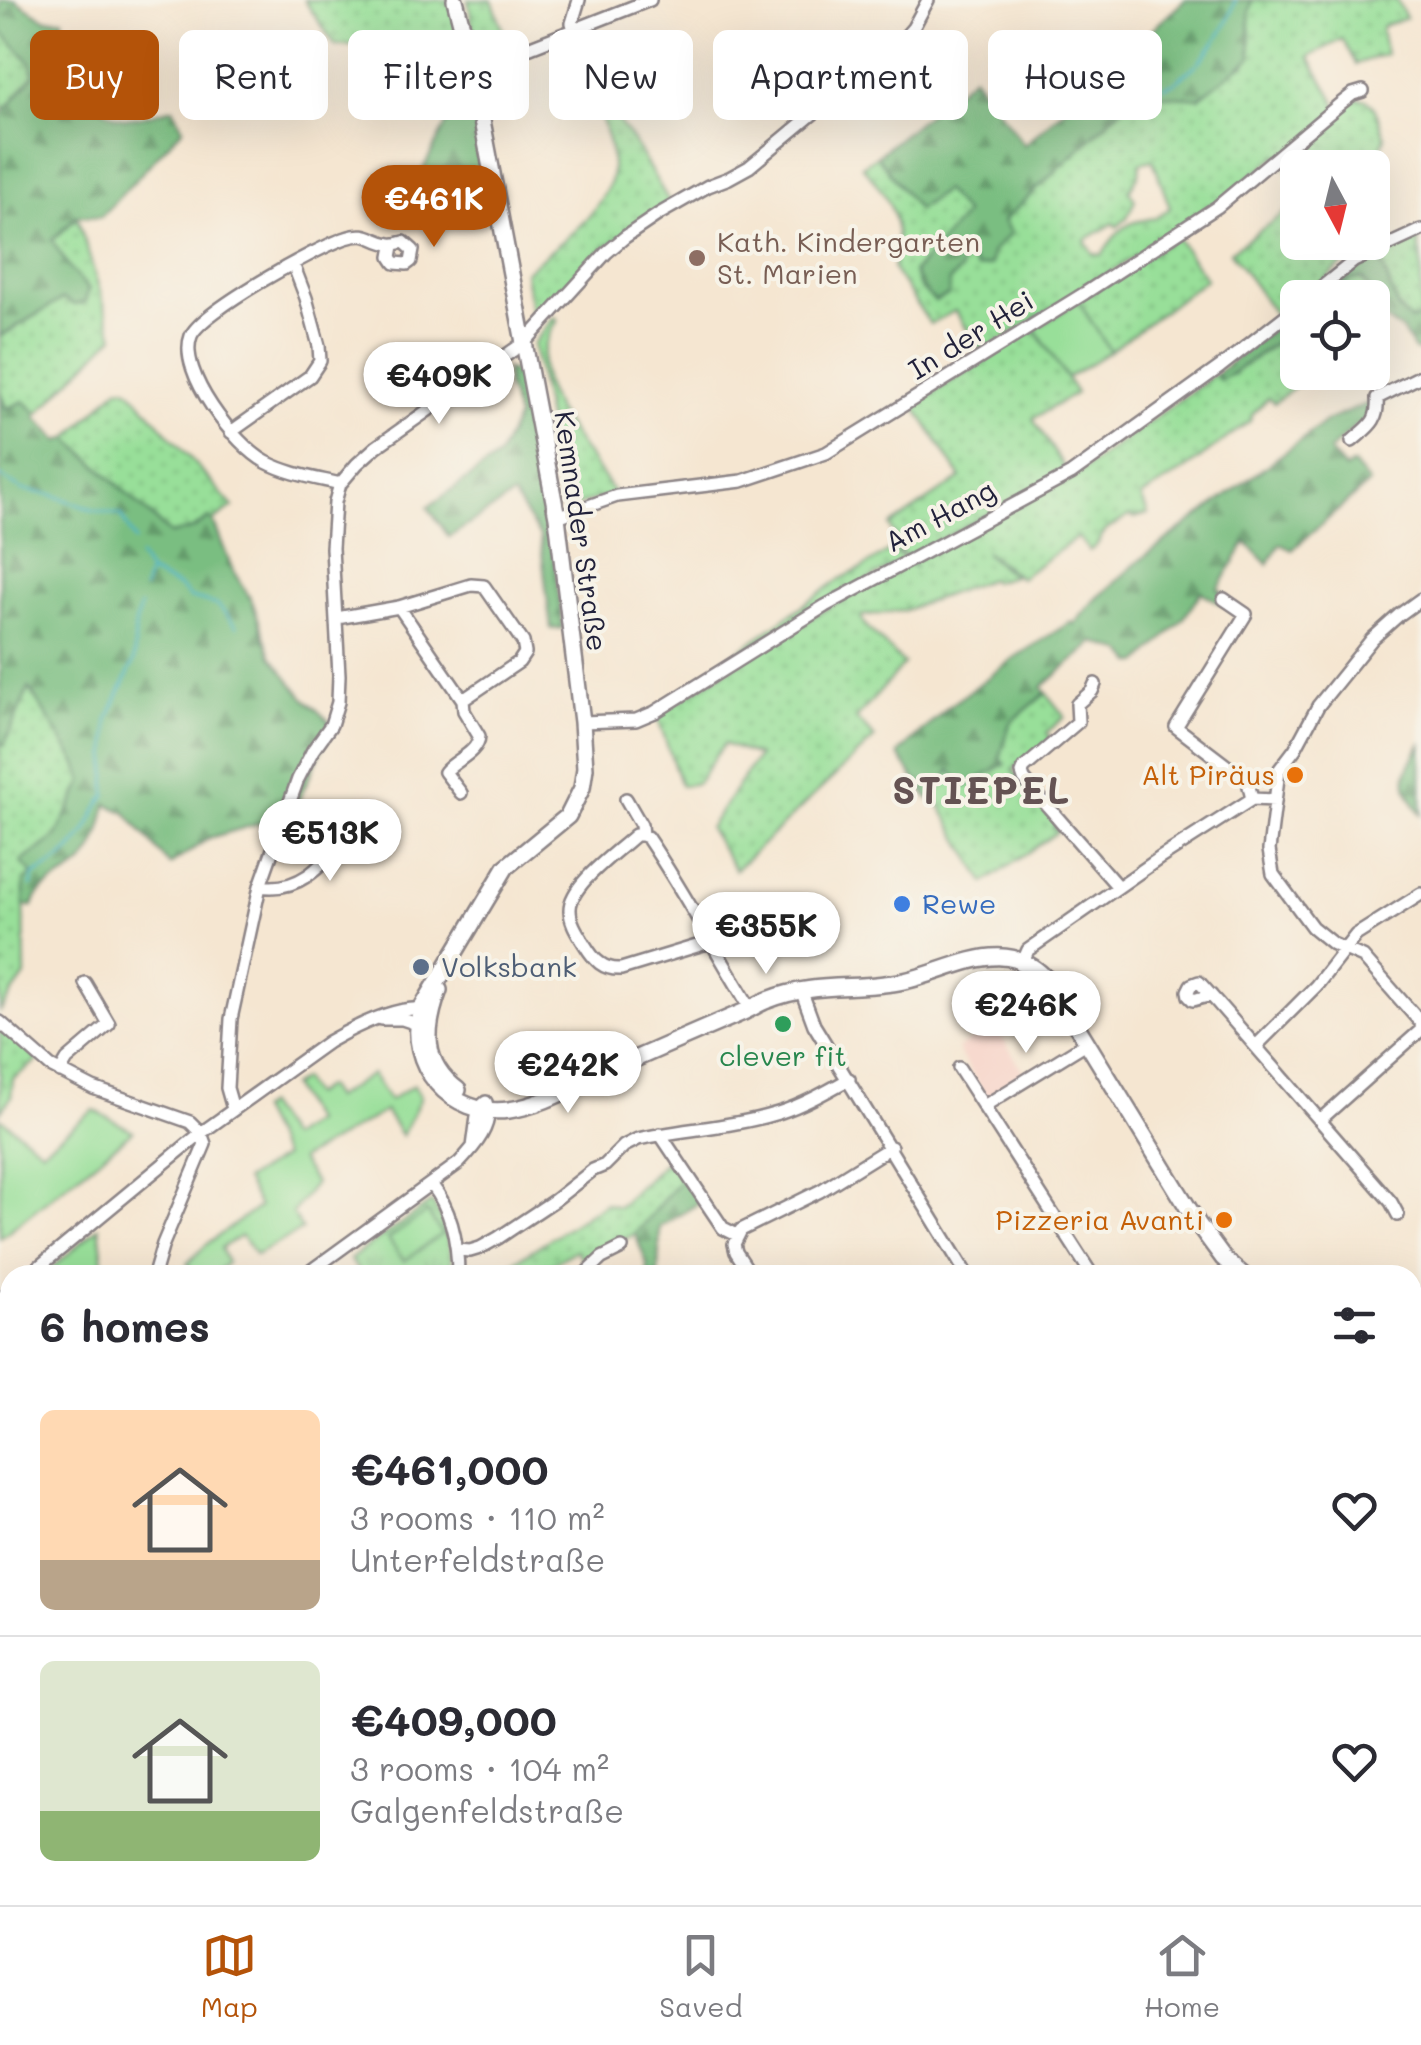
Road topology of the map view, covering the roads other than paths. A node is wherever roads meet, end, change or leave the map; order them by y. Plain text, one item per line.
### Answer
1 (455, 0) edge
2 (579, 0) edge
3 (650, 0) edge
4 (928, 0) edge
5 (462, 30) edge
6 (574, 30) joint
7 (1363, 91) dead end
8 (482, 120) edge
9 (1421, 230) edge
10 (393, 246) dead end
11 (293, 264) junction
12 (1330, 280) edge
13 (1280, 320) edge
14 (525, 342) junction
15 (1421, 376) edge
16 (231, 432) junction
17 (1352, 441) dead end
18 (340, 484) junction
19 (557, 517) junction
20 (1224, 599) dead end
21 (1421, 599) edge
22 (399, 607) junction
23 (336, 618) junction
24 (1095, 684) dead end
25 (463, 700) junction
26 (582, 722) junction
27 (460, 793) dead end
28 (1252, 798) junction
29 (626, 799) dead end
30 (1274, 800) junction
31 (372, 811) dead end
32 (642, 835) junction
33 (260, 886) junction
34 (1118, 887) junction
35 (1421, 894) edge
36 (715, 941) junction
37 (1346, 949) junction
38 (1022, 965) junction
39 (84, 984) dead end
40 (803, 994) junction
41 (1211, 995) dead end
42 (750, 1010) junction
43 (422, 1017) junction
44 (0, 1022) edge
45 (1421, 1026) edge
46 (1088, 1042) junction
47 (1256, 1046) junction
48 (959, 1068) dead end
49 (60, 1072) junction
50 (849, 1079) junction
51 (984, 1106) junction
52 (485, 1107) junction
53 (233, 1109) junction
54 (1320, 1120) junction
55 (201, 1133) junction
56 (660, 1134) junction
57 (891, 1148) junction
58 (432, 1185) junction
59 (1398, 1215) dead end
60 (737, 1235) junction
61 (622, 1248) dead end
62 (457, 1250) junction
63 (41, 1265) edge
64 (157, 1265) edge
65 (319, 1265) edge
66 (458, 1265) edge
67 (595, 1265) edge
68 (744, 1265) edge
69 (961, 1265) edge
70 (1082, 1265) edge
71 (1231, 1265) edge

1 - 5 main road, Kemnader Straße
2 - 6 street
3 - 6 street
4 - 14 street
7 - 19 street, In der Hei
8 - 14 main road, Kemnader Straße
9 - 12 street
10 - 11 street
11 - 16 street
11 - 16 street
13 - 26 street, Am Hang
14 - 18 street
14 - 19 main road, Kemnader Straße
15 - 17 street
16 - 18 street
18 - 23 street
19 - 26 main road, Kemnader Straße
20 - 28 street
21 - 30 street
22 - 23 street
22 - 25 street
22 - 25 street
23 - 33 street
24 - 34 street
25 - 27 street
26 - 43 main road, Kemnader Straße
28 - 30 street
28 - 34 street
29 - 32 street
30 - 37 street
31 - 33 street
32 - 36 street
32 - 36 street
33 - 53 street
34 - 38 street
35 - 37 street
36 - 42 street
37 - 45 street
37 - 47 street
38 - 40 main road
38 - 46 main road
39 - 49 street
40 - 42 main road
40 - 50 street
41 - 47 street
42 - 52 main road
43 - 52 main road
43 - 53 street
44 - 49 street
45 - 54 street
46 - 51 street
46 - 71 main road
47 - 54 street
48 - 51 street
49 - 55 street
50 - 56 street
50 - 57 street
51 - 70 street
52 - 58 street
53 - 55 street
54 - 59 street
55 - 63 street
55 - 64 street
56 - 60 street
56 - 62 street
57 - 60 street
57 - 69 street
58 - 62 street
58 - 65 street
60 - 68 street
61 - 67 street
62 - 66 street

